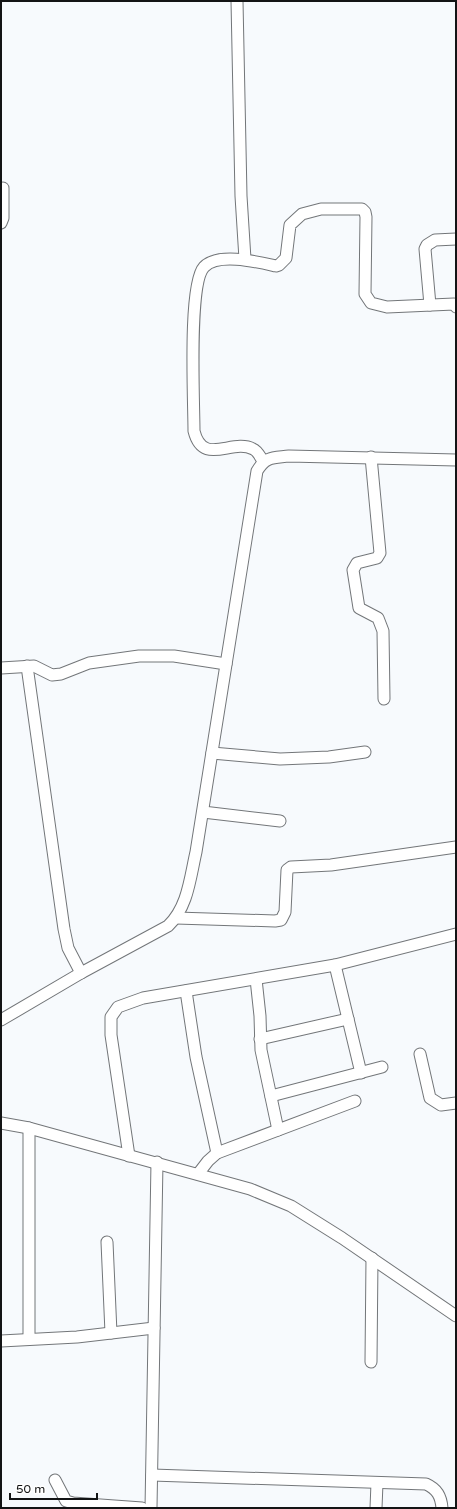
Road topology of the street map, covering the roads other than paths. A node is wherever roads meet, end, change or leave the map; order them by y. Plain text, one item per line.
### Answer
1 (237, 1) edge
2 (3, 188) dead end
3 (1, 222) edge
4 (456, 239) edge
5 (245, 260) junction
6 (430, 305) junction
7 (456, 307) edge
8 (371, 457) junction
9 (456, 460) edge
10 (263, 461) junction
11 (226, 664) junction
12 (27, 666) junction
13 (1, 668) edge
14 (384, 699) dead end
15 (365, 752) dead end
16 (212, 753) junction
17 (203, 812) junction
18 (280, 821) dead end
19 (456, 847) edge
20 (176, 918) junction
21 (456, 934) edge
22 (335, 965) junction
23 (81, 973) junction
24 (256, 979) junction
25 (186, 991) junction
26 (348, 1019) junction
27 (1, 1020) edge
28 (260, 1039) junction
29 (420, 1054) dead end
30 (382, 1067) dead end
31 (361, 1072) junction
32 (271, 1096) junction
33 (355, 1101) dead end
34 (456, 1103) edge
35 (1, 1123) edge
36 (29, 1128) junction
37 (278, 1130) junction
38 (217, 1153) junction
39 (129, 1156) junction
40 (157, 1162) junction
41 (198, 1174) junction
42 (107, 1242) dead end
43 (372, 1258) junction
44 (456, 1316) edge
45 (154, 1328) junction
46 (112, 1333) junction
47 (29, 1339) junction
48 (1, 1341) edge
49 (371, 1362) dead end
50 (152, 1476) junction
51 (55, 1480) dead end
52 (377, 1482) junction
53 (142, 1508) edge
54 (151, 1508) edge
55 (376, 1508) edge
56 (442, 1508) edge

1 - 5 street
2 - 3 street
4 - 6 street
5 - 6 street
5 - 10 street
6 - 7 street
8 - 9 street
8 - 10 street
8 - 14 street
10 - 11 street
11 - 12 street
11 - 16 street
12 - 13 street
12 - 23 street
15 - 16 street
16 - 17 street
17 - 18 street
17 - 20 street
19 - 20 street
20 - 23 street
21 - 22 street
22 - 24 street
22 - 26 street
23 - 27 street
24 - 25 street
24 - 28 street
25 - 38 street
25 - 39 street
26 - 28 street
26 - 31 street
28 - 32 street
29 - 34 street
30 - 31 street
31 - 32 street
32 - 37 street
33 - 37 street
35 - 36 street
36 - 39 street
36 - 47 street
37 - 38 street
38 - 41 street
39 - 40 street
40 - 41 street
40 - 45 street
41 - 43 street
42 - 46 street
43 - 44 street
43 - 49 street
45 - 46 street
45 - 50 street
46 - 47 street
47 - 48 street
50 - 52 street
50 - 54 street
51 - 53 street
52 - 55 street
52 - 56 street

